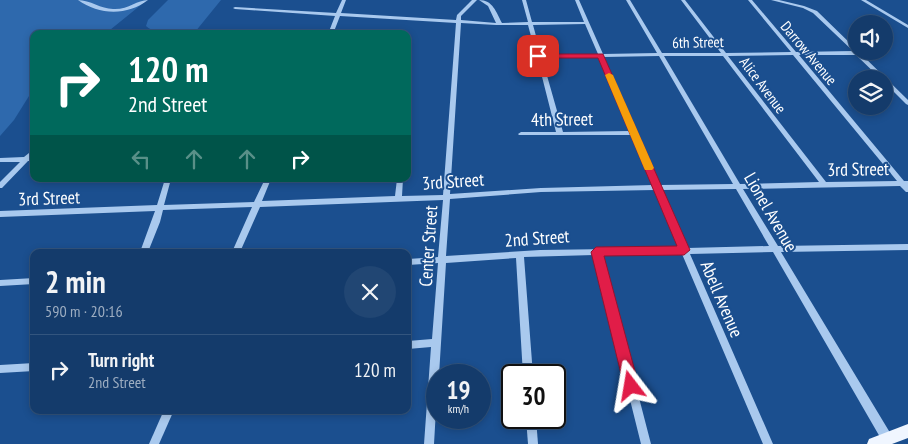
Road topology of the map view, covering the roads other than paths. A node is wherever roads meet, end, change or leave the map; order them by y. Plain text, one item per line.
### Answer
1 (80, 0) edge
2 (146, 0) edge
3 (344, 0) edge
4 (475, 0) edge
5 (482, 0) edge
6 (524, 0) edge
7 (577, 0) edge
8 (628, 0) edge
9 (683, 0) edge
10 (750, 0) edge
11 (773, 0) edge
12 (863, 0) edge
13 (235, 8) dead end
14 (338, 14) junction
15 (458, 21) junction
16 (587, 23) junction
17 (500, 24) junction
18 (530, 24) junction
19 (908, 27) edge
20 (332, 30) edge
21 (848, 44) edge
22 (848, 53) edge
23 (724, 54) junction
24 (793, 54) junction
25 (601, 55) junction
26 (660, 55) junction
27 (538, 56) junction
28 (864, 60) edge
29 (875, 70) edge
30 (893, 88) edge
31 (908, 103) edge
32 (633, 133) junction
33 (521, 134) dead end
34 (560, 134) junction
35 (30, 154) edge
36 (25, 159) junction
37 (30, 159) edge
38 (0, 160) edge
39 (167, 182) edge
40 (267, 182) edge
41 (400, 182) edge
42 (905, 183) edge
43 (824, 184) junction
44 (0, 186) edge
45 (738, 186) junction
46 (657, 187) junction
47 (908, 190) edge
48 (446, 197) junction
49 (398, 199) junction
50 (256, 205) junction
51 (158, 208) junction
52 (0, 214) edge
53 (908, 246) edge
54 (145, 249) edge
55 (237, 249) edge
56 (775, 249) junction
57 (684, 250) junction
58 (596, 252) junction
59 (520, 256) junction
60 (441, 260) junction
61 (411, 262) edge
62 (30, 281) edge
63 (0, 282) edge
64 (435, 344) junction
65 (411, 345) edge
66 (527, 364) edge
67 (30, 367) edge
68 (0, 369) edge
69 (167, 414) edge
70 (532, 429) edge
71 (908, 432) edge
72 (881, 442) edge
73 (154, 444) edge
74 (430, 444) edge
75 (533, 444) edge
76 (646, 444) edge
77 (768, 444) edge

1 - 2 street
3 - 14 street
4 - 15 street
5 - 17 street
6 - 18 street
7 - 16 street, Abell Avenue
8 - 26 street, Lionel Avenue
9 - 23 street, Alice Avenue
10 - 24 street, Darrow Avenue
11 - 21 street
12 - 19 street
13 - 14 street
14 - 15 street
14 - 20 street
15 - 17 street
15 - 48 street, Center Street
16 - 18 street
16 - 25 street, Abell Avenue
17 - 18 street
18 - 27 street
22 - 24 street, 6th Street
23 - 24 street, 6th Street
23 - 26 street, 6th Street
23 - 43 street, Alice Avenue
24 - 42 street, Darrow Avenue
25 - 26 street, 6th Street
25 - 27 street, 6th Street
25 - 32 street, Abell Avenue
26 - 45 street, Lionel Avenue
27 - 34 street
28 - 29 street
30 - 31 street
32 - 34 street, 4th Street
32 - 46 street, Abell Avenue
33 - 34 street, 4th Street
35 - 36 street
36 - 37 street
36 - 38 street
36 - 44 street
39 - 51 street
40 - 50 street
41 - 49 street
42 - 43 street, 3rd Street
42 - 47 street, Darrow Avenue
43 - 45 street, 3rd Street
45 - 46 street, 3rd Street
45 - 56 street, Lionel Avenue
46 - 48 street, 3rd Street
46 - 57 street, Abell Avenue
48 - 49 street, 3rd Street
48 - 60 street, Center Street
49 - 50 street, 3rd Street
50 - 51 street, 3rd Street
50 - 55 street
51 - 52 street, 3rd Street
51 - 54 street
53 - 56 street, 2nd Street
56 - 57 street, 2nd Street
56 - 72 street, Lionel Avenue
57 - 58 street, 2nd Street
57 - 77 street, Abell Avenue
58 - 59 street, 2nd Street
58 - 76 street
59 - 60 street, 2nd Street
59 - 66 street
60 - 61 street, 2nd Street
60 - 64 street, Center Street
62 - 63 street
64 - 65 street
64 - 74 street, Center Street
67 - 68 street
69 - 73 street
70 - 75 street
71 - 72 main road

